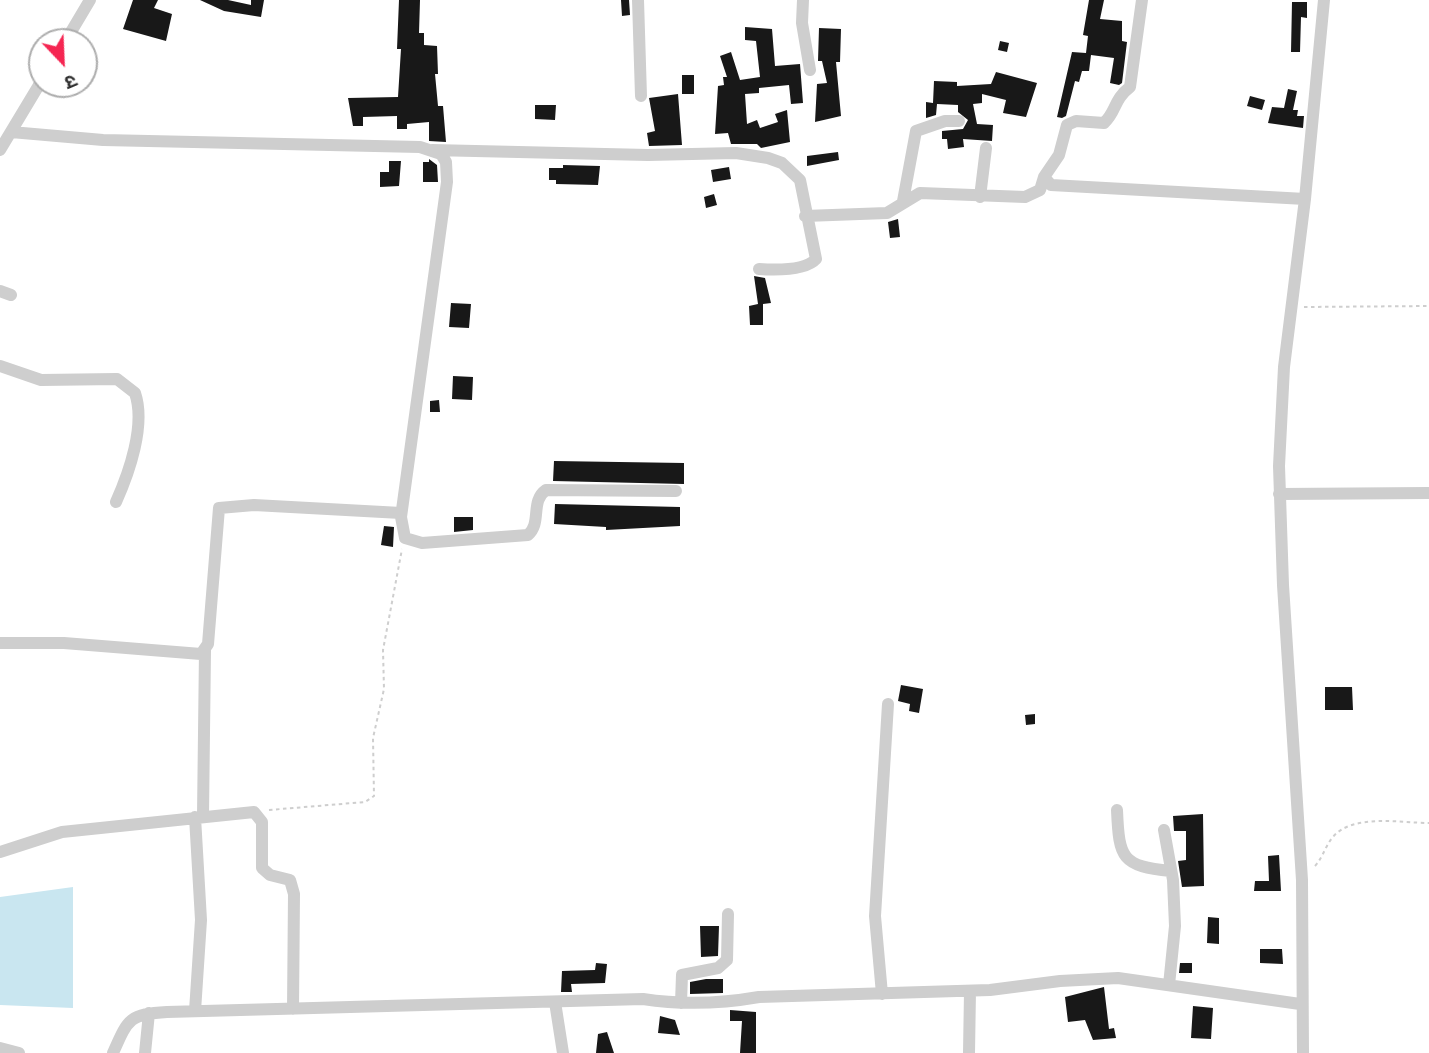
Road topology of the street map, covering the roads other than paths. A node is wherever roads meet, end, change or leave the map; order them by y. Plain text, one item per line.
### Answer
1 (90, 0) edge
2 (638, 0) edge
3 (803, 0) edge
4 (1142, 0) edge
5 (1324, 0) edge
6 (73, 28) edge
7 (810, 69) dead end
8 (641, 96) dead end
9 (31, 98) edge
10 (959, 121) dead end
11 (10, 132) junction
12 (986, 148) dead end
13 (0, 150) edge
14 (429, 150) junction
15 (1044, 177) junction
16 (980, 197) junction
17 (1306, 199) junction
18 (903, 201) junction
19 (805, 216) junction
20 (759, 269) dead end
21 (0, 366) edge
22 (676, 491) dead end
23 (1429, 493) edge
24 (1289, 494) junction
25 (116, 502) dead end
26 (401, 513) junction
27 (0, 643) edge
28 (205, 650) junction
29 (888, 704) dead end
30 (1117, 810) dead end
31 (199, 816) junction
32 (1164, 830) dead end
33 (0, 852) edge
34 (1171, 871) junction
35 (728, 914) dead end
36 (1169, 985) junction
37 (970, 991) junction
38 (882, 994) junction
39 (555, 1002) junction
40 (681, 1003) junction
41 (1300, 1004) junction
42 (293, 1009) junction
43 (195, 1011) junction
44 (149, 1013) junction
45 (113, 1053) edge
46 (145, 1053) edge
47 (563, 1053) edge
48 (969, 1053) edge
49 (1303, 1053) edge

1 - 6 street
2 - 8 street
3 - 7 street
4 - 15 street
5 - 17 street
9 - 11 street
10 - 18 street
11 - 13 street
11 - 14 street
12 - 16 street
14 - 19 street
14 - 26 street
15 - 16 street
15 - 17 street
16 - 18 street
17 - 24 street
18 - 19 street
19 - 20 street
21 - 25 street
22 - 26 street
23 - 24 street
24 - 41 street
26 - 28 street
27 - 28 street
28 - 31 street
29 - 38 street
30 - 34 street
31 - 33 street
31 - 42 street
31 - 43 street
32 - 34 street
34 - 36 street
35 - 40 street
36 - 37 street
36 - 41 street
37 - 38 street
37 - 48 street
38 - 40 street
39 - 40 street
39 - 42 street
39 - 47 street
41 - 49 street
42 - 43 street
43 - 44 street
44 - 45 street
44 - 46 street

